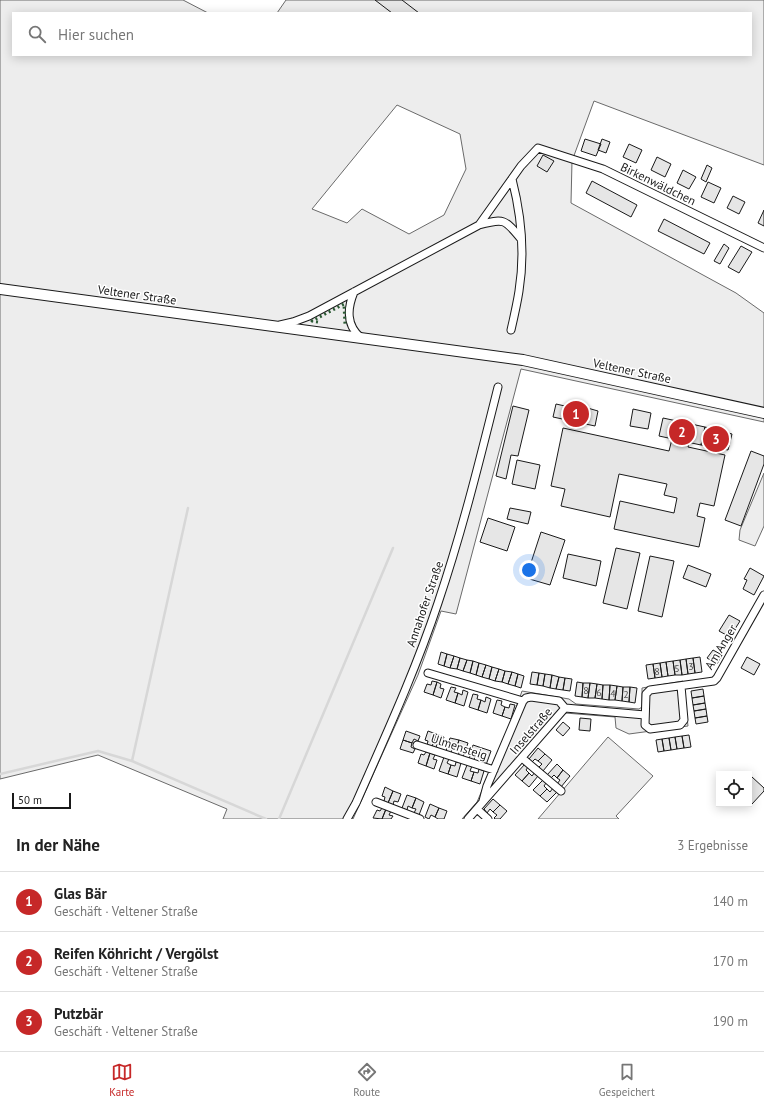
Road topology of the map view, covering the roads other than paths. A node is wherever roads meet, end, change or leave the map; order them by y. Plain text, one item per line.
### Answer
1 (512, 179) junction
2 (479, 225) junction
3 (521, 239) junction
4 (764, 248) edge
5 (0, 290) edge
6 (354, 292) junction
7 (271, 326) junction
8 (511, 330) dead end
9 (361, 338) junction
10 (498, 387) dead end
11 (764, 413) edge
12 (764, 596) edge
13 (428, 673) dead end
14 (681, 686) junction
15 (523, 701) junction
16 (565, 708) junction
17 (645, 715) junction
18 (417, 745) dead end
19 (522, 758) junction
20 (494, 770) junction
21 (561, 791) dead end
22 (376, 802) dead end
23 (482, 802) junction
24 (477, 809) junction
25 (347, 819) edge
26 (420, 819) edge
27 (468, 819) edge
28 (488, 819) edge

1 - 2 street
1 - 3 street
1 - 4 street, Birkenwäldchen
2 - 3 street
2 - 6 street
3 - 8 street
5 - 7 main road, Veltener Straße
6 - 7 street
6 - 9 street
7 - 9 main road, Veltener Straße
9 - 11 main road, Veltener Straße
10 - 25 street, Annahofer Straße
12 - 14 street, Am Anger
13 - 15 street, Inselstraße
14 - 17 street, Am Anger
14 - 17 street
15 - 16 street, Inselstraße
15 - 20 street, Inselstraße
16 - 17 street
16 - 19 street, Inselstraße
18 - 20 street, Ulmensteig
19 - 21 street
19 - 23 street, Inselstraße
20 - 23 street, Inselstraße
22 - 26 street
23 - 24 street, Inselstraße
24 - 27 street, Inselstraße
24 - 28 street

